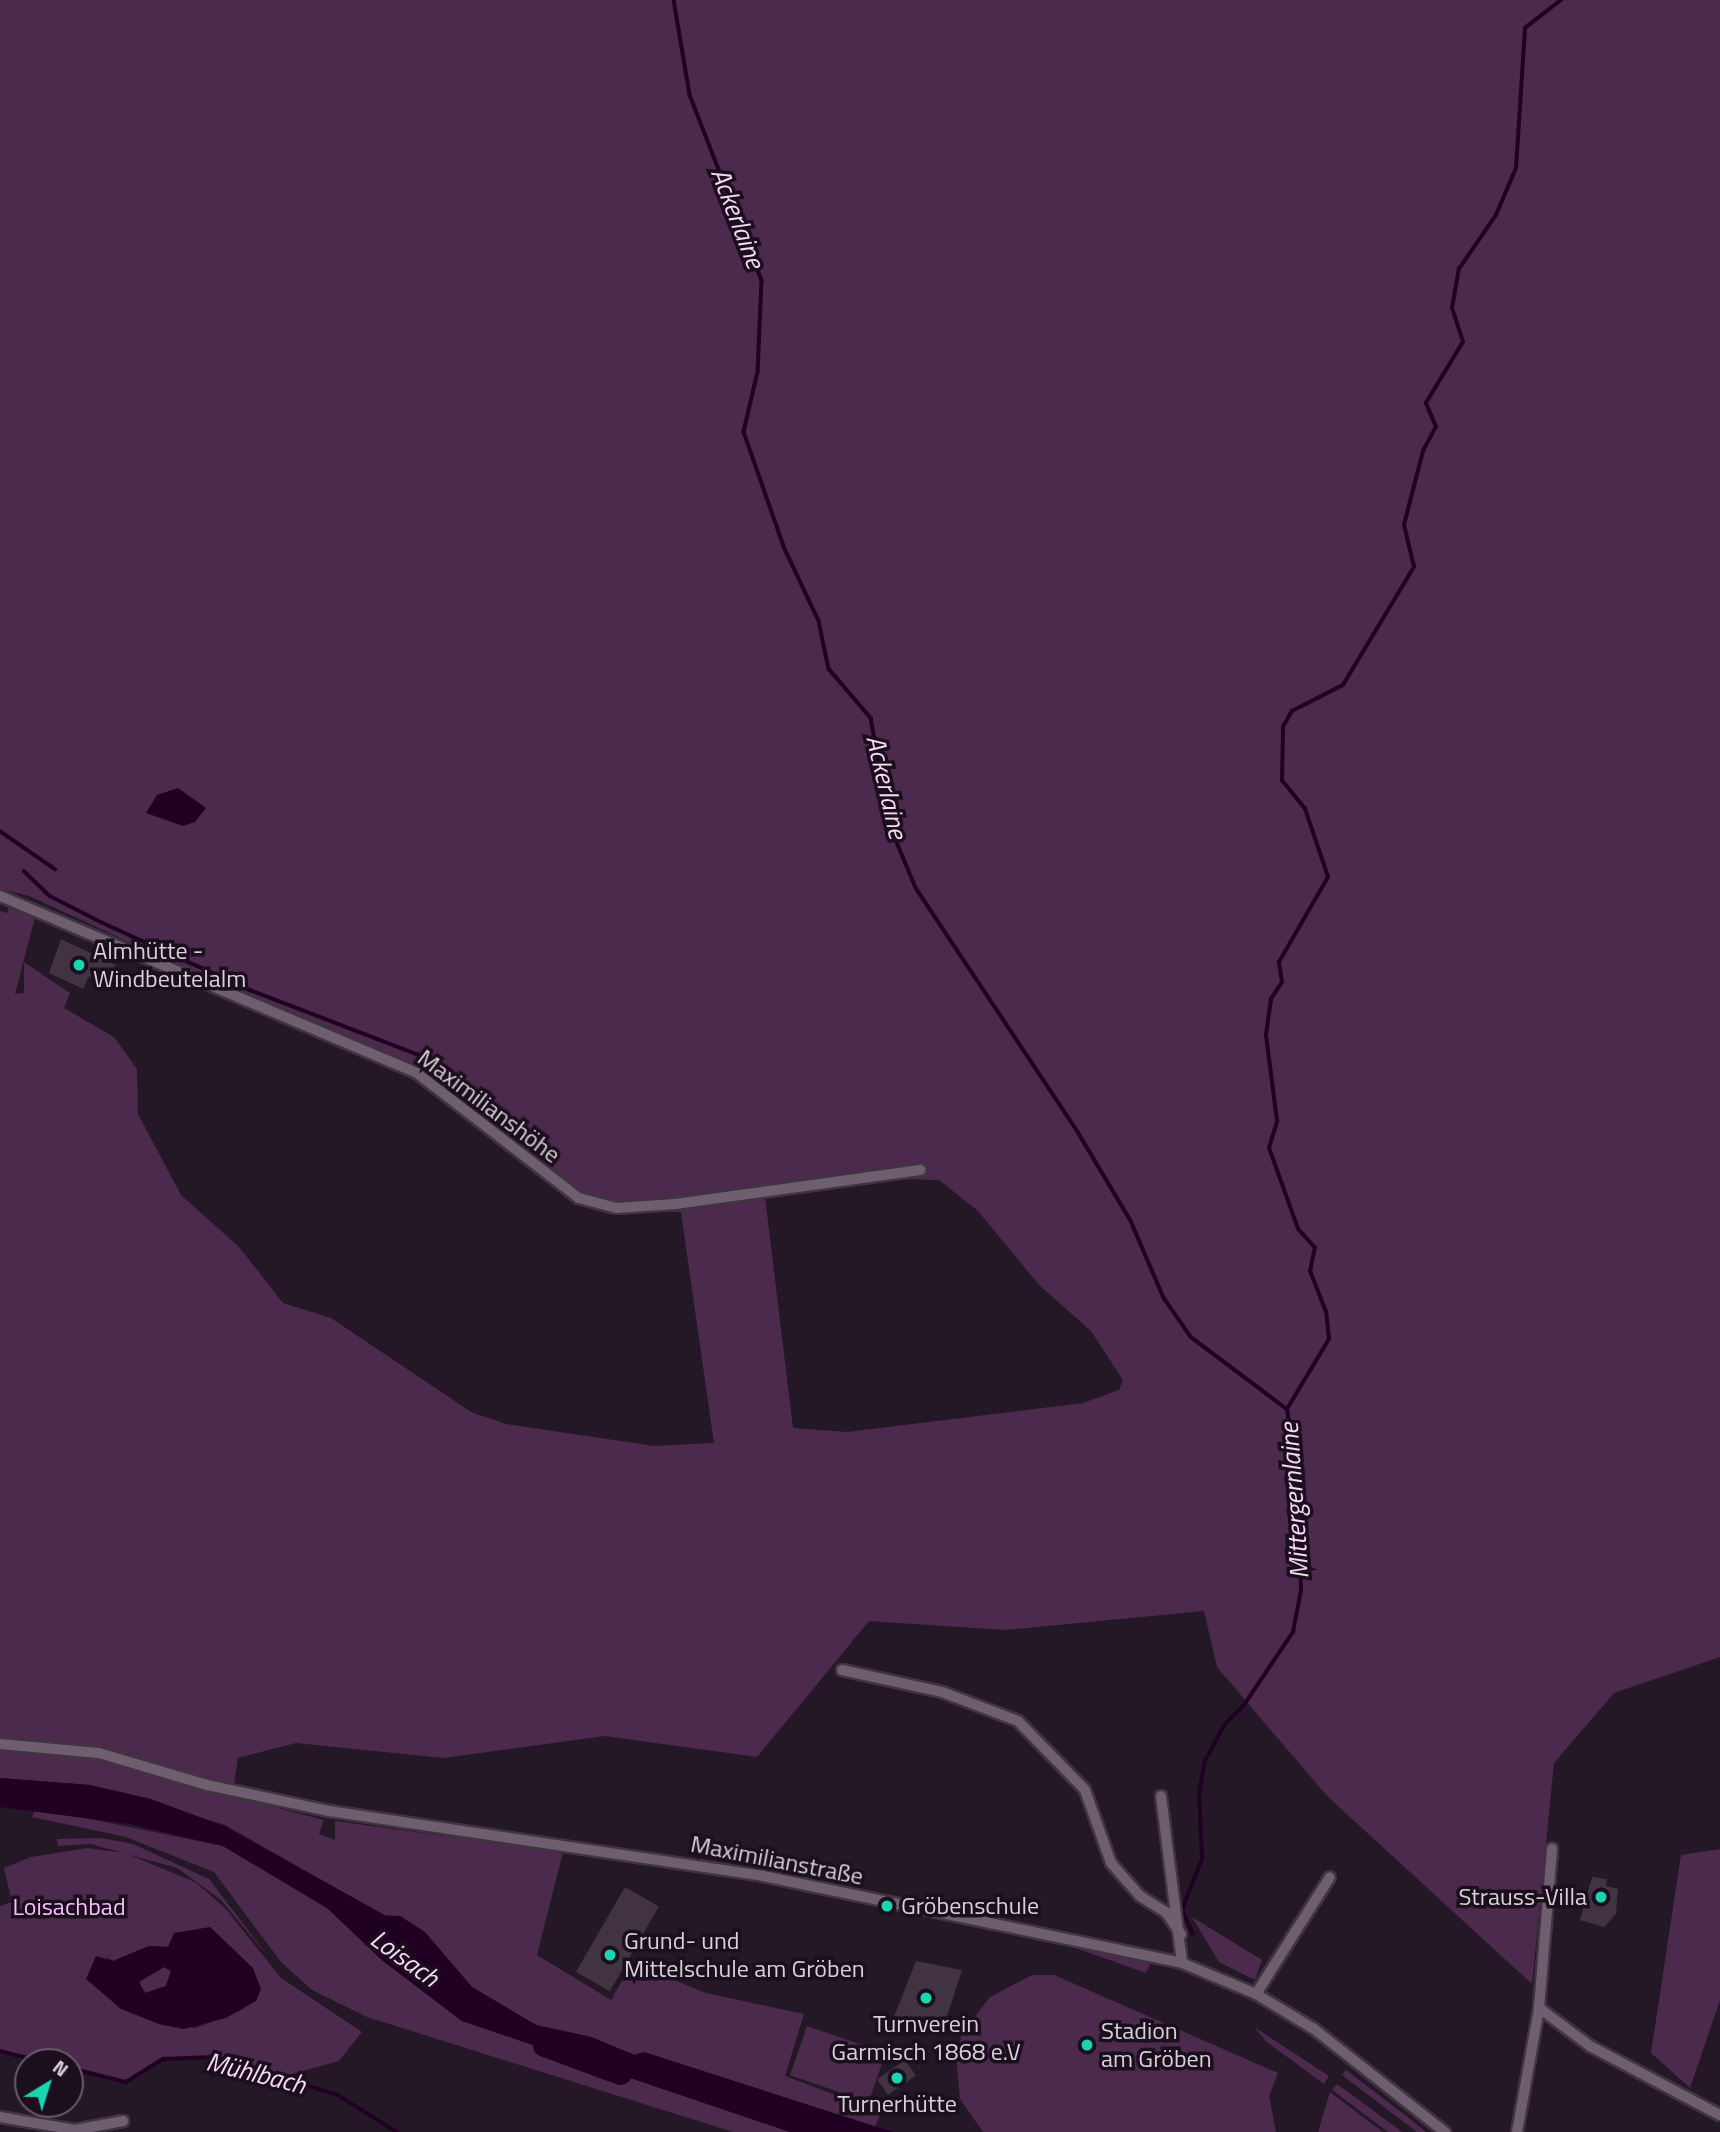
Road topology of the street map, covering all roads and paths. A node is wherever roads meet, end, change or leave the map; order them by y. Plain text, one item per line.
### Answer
1 (0, 896) edge
2 (921, 1170) dead end
3 (842, 1670) dead end
4 (0, 1744) edge
5 (1161, 1796) dead end
6 (1552, 1849) dead end
7 (1330, 1877) dead end
8 (1181, 1934) junction
9 (1182, 1962) junction
10 (1256, 1994) junction
11 (1539, 2008) junction
12 (1720, 2115) edge
13 (0, 2117) edge
14 (123, 2121) dead end
15 (1445, 2132) edge
16 (1517, 2132) edge

1 - 2 street, Maximilianshöhe
3 - 8 street
4 - 9 street, Maximilianstraße
5 - 8 street
6 - 11 street
7 - 10 street
8 - 9 street
9 - 10 street, Maximilianstraße
10 - 15 street, Maximilianstraße
11 - 12 street
11 - 16 street
13 - 14 street

